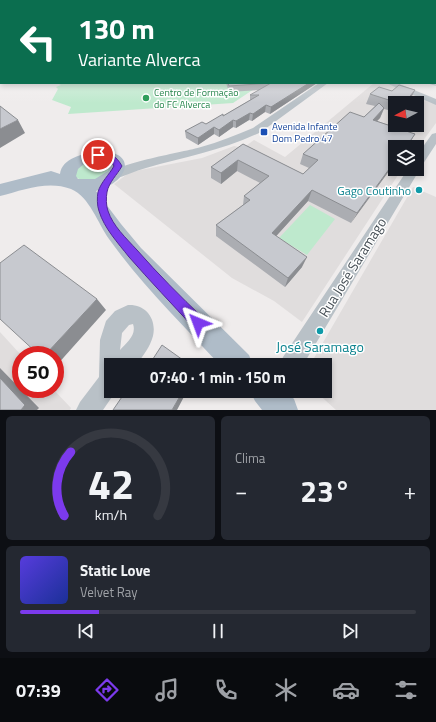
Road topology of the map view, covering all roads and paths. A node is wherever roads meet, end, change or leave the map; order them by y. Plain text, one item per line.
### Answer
1 (323, 84) edge
2 (392, 84) edge
3 (436, 102) edge
4 (436, 136) edge
5 (424, 154) edge
6 (72, 166) junction
7 (410, 176) edge
8 (111, 177) junction
9 (41, 180) junction
10 (75, 184) junction
11 (0, 190) edge
12 (103, 210) junction
13 (232, 358) edge
14 (295, 358) edge
15 (104, 388) edge
16 (88, 410) edge

1 - 8 street
2 - 3 street
4 - 5 street
6 - 8 main road
6 - 9 main road
6 - 10 main road
7 - 14 street, Rua José Saramago
8 - 10 main road
8 - 12 main road
9 - 10 main road
9 - 11 main road
10 - 12 main road
12 - 13 main road
15 - 16 street

